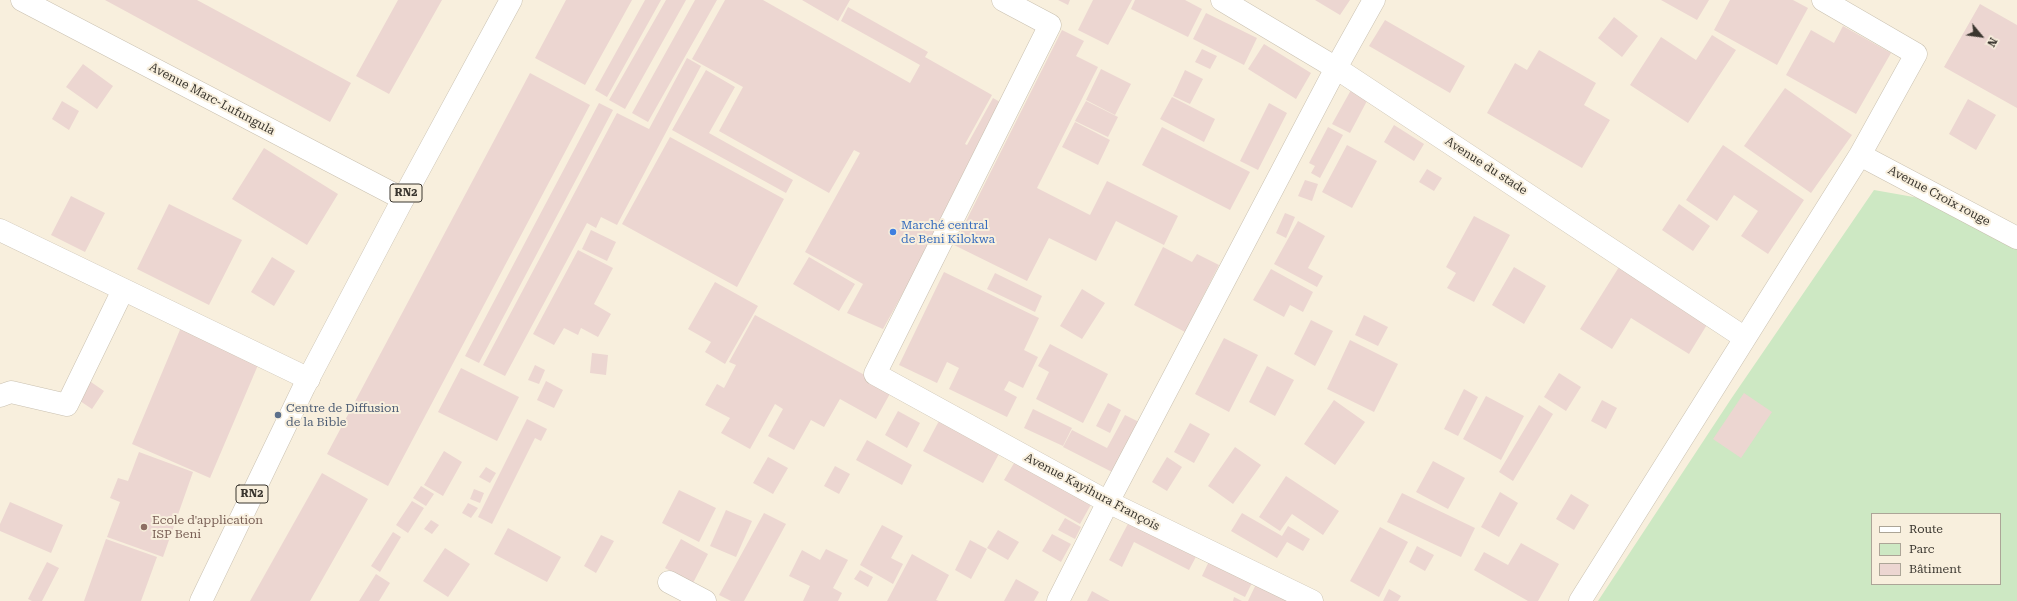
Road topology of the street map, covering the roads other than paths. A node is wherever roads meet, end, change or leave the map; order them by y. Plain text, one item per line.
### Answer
1 (22, 0) edge
2 (511, 0) edge
3 (1004, 0) edge
4 (1222, 0) edge
5 (1374, 0) edge
6 (1823, 0) edge
7 (1336, 68) junction
8 (1860, 155) junction
9 (403, 199) junction
10 (0, 230) edge
11 (2017, 238) edge
12 (123, 290) junction
13 (1746, 338) junction
14 (309, 379) junction
15 (0, 396) edge
16 (1108, 502) junction
17 (669, 582) dead end
18 (201, 601) edge
19 (705, 601) edge
20 (1058, 601) edge
21 (1312, 601) edge
22 (1580, 601) edge

1 - 9 main road, Avenue Marc-Lufungula
2 - 9 main road, RN2
3 - 16 main road, Avenue Kayihura François
4 - 7 main road, Avenue du stade
5 - 7 main road
6 - 8 main road
7 - 13 main road, Avenue du stade
7 - 16 main road
8 - 11 main road, Avenue Croix rouge
8 - 13 main road
9 - 14 main road, RN2
10 - 12 main road
12 - 14 main road
12 - 15 main road
13 - 22 main road
14 - 18 main road, RN2
16 - 20 main road
16 - 21 main road, Avenue Kayihura François
17 - 19 main road

